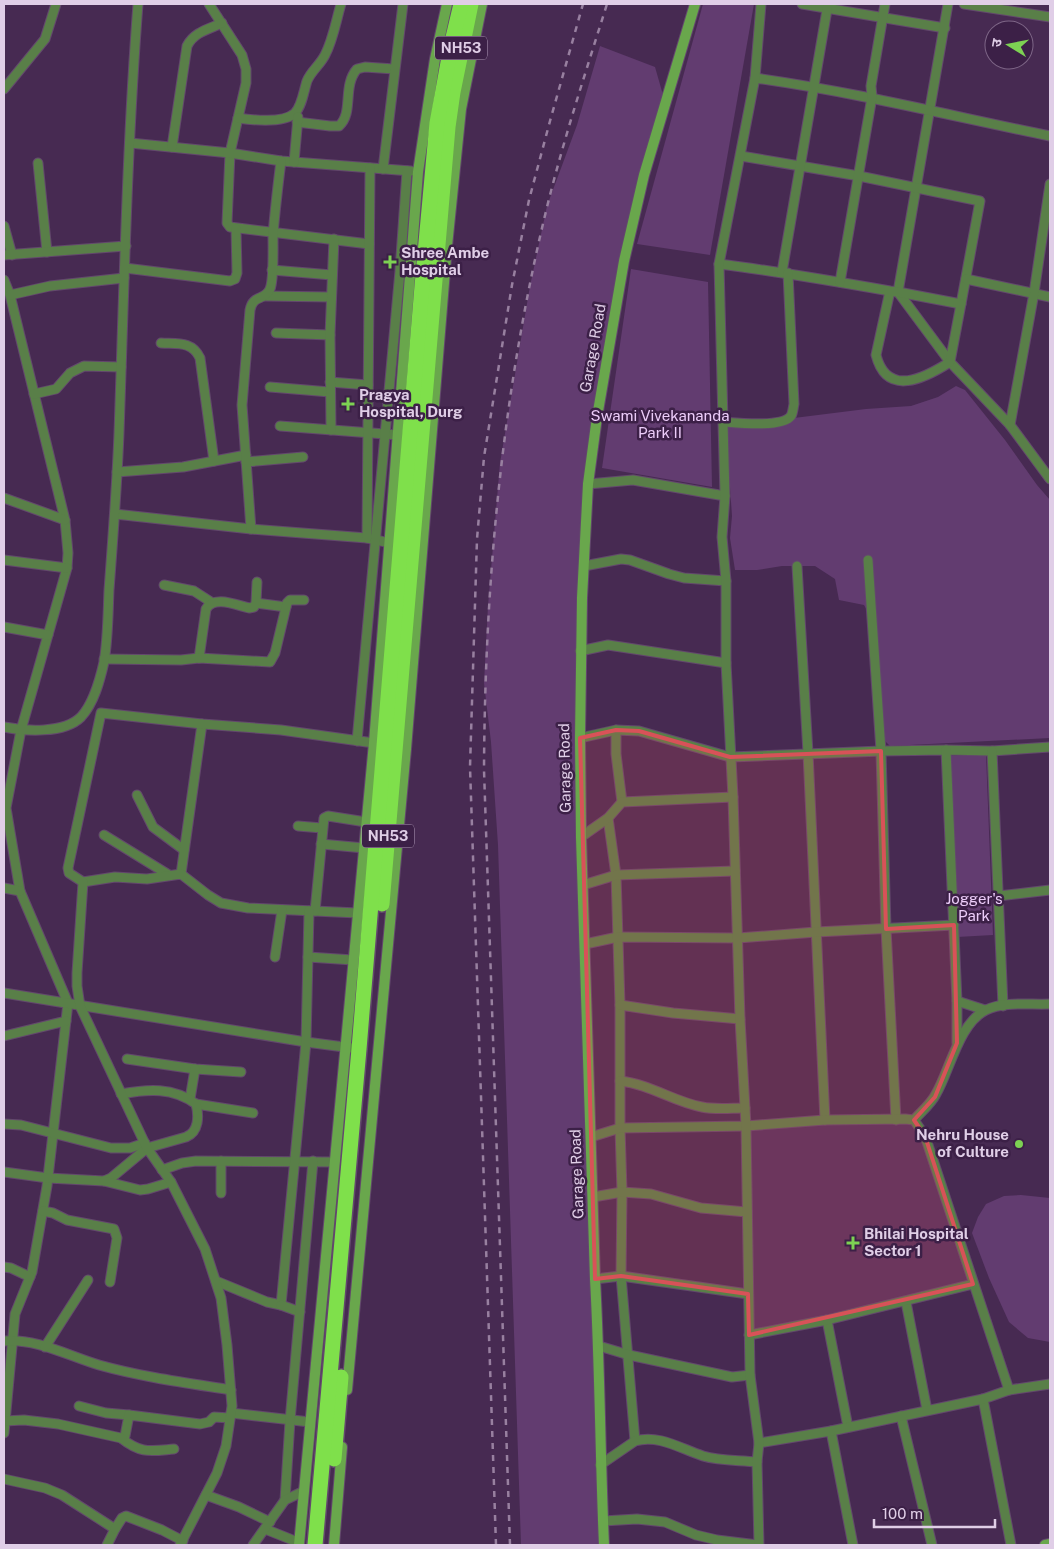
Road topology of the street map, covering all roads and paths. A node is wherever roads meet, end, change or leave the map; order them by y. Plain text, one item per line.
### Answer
1 (56, 4) edge
2 (138, 4) edge
3 (210, 4) edge
4 (341, 4) edge
5 (403, 4) edge
6 (447, 4) edge
7 (460, 4) edge
8 (471, 4) edge
9 (482, 4) edge
10 (695, 4) edge
11 (761, 4) edge
12 (802, 4) edge
13 (884, 4) edge
14 (948, 4) edge
15 (964, 4) edge
16 (828, 6) edge
17 (1014, 8) edge
18 (1050, 17) edge
19 (881, 18) junction
20 (222, 23) junction
21 (945, 28) junction
22 (394, 69) junction
23 (755, 78) junction
24 (5, 86) edge
25 (814, 86) junction
26 (442, 93) junction
27 (872, 97) junction
28 (299, 106) junction
29 (929, 111) junction
30 (238, 118) junction
31 (298, 122) junction
32 (1050, 136) edge
33 (130, 143) junction
34 (172, 147) junction
35 (230, 153) junction
36 (741, 156) junction
37 (281, 161) junction
38 (294, 162) junction
39 (38, 163) dead end
40 (800, 165) junction
41 (370, 168) junction
42 (383, 169) junction
43 (407, 171) junction
44 (418, 172) junction
45 (859, 176) junction
46 (1050, 184) edge
47 (916, 188) junction
48 (4, 226) edge
49 (236, 229) junction
50 (273, 232) junction
51 (334, 239) junction
52 (369, 244) junction
53 (126, 246) junction
54 (47, 252) junction
55 (8, 255) edge
56 (719, 264) junction
57 (272, 270) junction
58 (785, 272) junction
59 (124, 273) junction
60 (332, 275) junction
61 (966, 279) junction
62 (4, 280) edge
63 (840, 282) junction
64 (894, 292) junction
65 (1034, 293) junction
66 (10, 295) junction
67 (265, 296) junction
68 (1050, 296) edge
69 (331, 298) junction
70 (961, 304) junction
71 (276, 333) dead end
72 (330, 335) junction
73 (161, 343) dead end
74 (950, 362) junction
75 (121, 367) junction
76 (368, 385) junction
77 (270, 387) dead end
78 (330, 387) junction
79 (34, 394) junction
80 (724, 422) junction
81 (1010, 425) junction
82 (280, 426) dead end
83 (331, 430) junction
84 (368, 433) junction
85 (385, 434) junction
86 (398, 435) junction
87 (303, 457) dead end
88 (246, 458) junction
89 (214, 461) junction
90 (117, 472) junction
91 (1050, 479) edge
92 (588, 484) junction
93 (725, 496) junction
94 (4, 498) edge
95 (115, 514) junction
96 (65, 520) junction
97 (251, 529) junction
98 (371, 539) junction
99 (390, 542) junction
100 (4, 560) edge
101 (868, 560) dead end
102 (584, 566) junction
103 (796, 566) dead end
104 (67, 568) junction
105 (726, 581) junction
106 (257, 582) dead end
107 (164, 585) dead end
108 (304, 600) dead end
109 (211, 602) junction
110 (256, 603) junction
111 (286, 607) junction
112 (4, 627) edge
113 (48, 635) junction
114 (580, 651) junction
115 (199, 658) junction
116 (104, 659) junction
117 (726, 663) junction
118 (384, 686) junction
119 (93, 696) junction
120 (101, 713) junction
121 (202, 724) junction
122 (4, 726) edge
123 (21, 730) junction
124 (616, 730) junction
125 (580, 738) junction
126 (356, 741) junction
127 (374, 743) junction
128 (1050, 747) edge
129 (946, 750) junction
130 (881, 751) junction
131 (992, 751) junction
132 (808, 754) junction
133 (730, 757) junction
134 (7, 785) edge
135 (137, 796) dead end
136 (733, 797) junction
137 (622, 802) junction
138 (608, 818) junction
139 (366, 822) junction
140 (298, 826) dead end
141 (322, 828) junction
142 (104, 835) dead end
143 (581, 837) junction
144 (321, 844) junction
145 (364, 848) junction
146 (184, 850) junction
147 (735, 871) junction
148 (181, 874) junction
149 (169, 875) junction
150 (616, 876) junction
151 (83, 882) junction
152 (583, 885) junction
153 (4, 888) edge
154 (20, 890) junction
155 (1050, 890) edge
156 (998, 896) junction
157 (282, 910) junction
158 (312, 911) junction
159 (358, 912) junction
160 (954, 925) junction
161 (886, 929) junction
162 (816, 932) junction
163 (618, 937) junction
164 (738, 938) junction
165 (585, 944) junction
166 (275, 957) dead end
167 (308, 957) junction
168 (353, 960) junction
169 (4, 993) edge
170 (957, 1001) junction
171 (68, 1003) junction
172 (1050, 1004) edge
173 (620, 1005) junction
174 (80, 1006) junction
175 (1003, 1006) junction
176 (985, 1010) junction
177 (740, 1019) junction
178 (66, 1021) junction
179 (4, 1036) edge
180 (306, 1042) junction
181 (958, 1043) junction
182 (352, 1048) junction
183 (127, 1059) dead end
184 (196, 1069) junction
185 (241, 1072) dead end
186 (620, 1080) junction
187 (121, 1094) junction
188 (193, 1102) junction
189 (745, 1108) junction
190 (253, 1113) dead end
191 (824, 1120) junction
192 (896, 1120) junction
193 (914, 1120) junction
194 (4, 1124) edge
195 (746, 1126) junction
196 (620, 1128) junction
197 (53, 1133) junction
198 (591, 1137) junction
199 (146, 1145) junction
200 (221, 1161) junction
201 (295, 1161) junction
202 (313, 1161) junction
203 (335, 1162) junction
204 (162, 1170) junction
205 (4, 1172) edge
206 (48, 1178) junction
207 (104, 1181) junction
208 (171, 1182) junction
209 (622, 1192) junction
210 (222, 1193) dead end
211 (593, 1198) junction
212 (43, 1211) junction
213 (747, 1212) junction
214 (4, 1267) edge
215 (621, 1276) junction
216 (30, 1278) junction
217 (595, 1279) junction
218 (88, 1280) dead end
219 (216, 1281) junction
220 (110, 1282) dead end
221 (973, 1284) junction
222 (748, 1294) junction
223 (906, 1302) junction
224 (281, 1305) junction
225 (300, 1312) junction
226 (827, 1320) junction
227 (749, 1335) junction
228 (8, 1341) edge
229 (599, 1346) junction
230 (45, 1347) junction
231 (629, 1355) junction
232 (750, 1375) junction
233 (1050, 1384) edge
234 (231, 1390) junction
235 (1009, 1390) junction
236 (983, 1399) junction
237 (79, 1406) dead end
238 (927, 1410) junction
239 (129, 1415) junction
240 (230, 1416) junction
241 (901, 1416) junction
242 (290, 1420) junction
243 (4, 1421) edge
244 (310, 1422) junction
245 (848, 1427) junction
246 (831, 1431) junction
247 (4, 1433) edge
248 (121, 1438) junction
249 (635, 1441) junction
250 (759, 1443) junction
251 (174, 1449) dead end
252 (757, 1462) junction
253 (600, 1465) junction
254 (4, 1479) edge
255 (302, 1492) junction
256 (206, 1495) junction
257 (285, 1500) junction
258 (603, 1521) junction
259 (267, 1525) junction
260 (115, 1529) junction
261 (181, 1543) edge
262 (297, 1543) edge
263 (319, 1543) edge
264 (1050, 1544) edge
265 (107, 1545) edge
266 (253, 1545) edge
267 (334, 1545) edge
268 (604, 1545) edge
269 (759, 1545) edge
270 (854, 1545) edge
271 (932, 1545) edge
272 (1011, 1545) edge
273 (1045, 1545) edge

1 - 24 street
2 - 33 street
3 - 20 street
4 - 28 street
5 - 22 street
6 - 26 street, NH53
7 - 26 highway, NH53
8 - 26 highway, NH53
9 - 267 street, NH53
10 - 92 street, Garage Road
11 - 23 street
12 - 16 street
13 - 19 street
14 - 21 street
15 - 17 street
16 - 19 street
16 - 25 street
17 - 18 street
19 - 21 street
19 - 27 street
20 - 30 street
20 - 34 street
21 - 29 street
22 - 31 street
22 - 42 street
23 - 25 street
23 - 36 street
25 - 27 street
25 - 40 street
26 - 44 street
26 - 118 highway, NH53
26 - 263 highway, NH53
27 - 29 street
27 - 45 street
28 - 30 street
28 - 31 street
29 - 32 street
29 - 47 street
30 - 35 street
31 - 38 street
33 - 34 street
33 - 53 street
34 - 35 street
35 - 37 street
35 - 49 street
36 - 40 street
36 - 56 street
37 - 38 street
37 - 50 street
38 - 41 street
39 - 54 street
40 - 45 street
40 - 58 street
41 - 42 street
41 - 52 street
42 - 43 street
43 - 44 street
43 - 85 street
44 - 86 street
45 - 47 street
45 - 63 street
46 - 65 street
47 - 61 street
47 - 64 street
48 - 55 street
49 - 50 street
49 - 59 street
50 - 51 street
50 - 57 street
51 - 52 street
51 - 60 street
52 - 76 street
53 - 54 street
53 - 59 street
54 - 55 street
56 - 58 street
56 - 80 street
57 - 60 street
57 - 67 street
58 - 63 street
58 - 80 street
59 - 66 street
59 - 75 street
60 - 69 street
61 - 65 street
61 - 70 street
62 - 66 street
63 - 64 street
64 - 70 street
64 - 74 street
64 - 74 street
65 - 68 street
65 - 81 street
66 - 79 street
67 - 69 street
67 - 88 street
69 - 72 street
70 - 74 street
71 - 72 street
72 - 78 street
73 - 89 street
74 - 81 street
75 - 79 street
75 - 90 street
76 - 78 street
76 - 84 street
77 - 78 street
78 - 83 street
79 - 96 street
80 - 93 street
81 - 91 street
82 - 83 street
83 - 84 street
84 - 85 street
84 - 98 street
85 - 86 street
85 - 98 street
86 - 99 street
87 - 88 street
88 - 89 street
88 - 97 street
89 - 90 street
90 - 95 street
92 - 93 street
92 - 102 street, Garage Road
93 - 105 street
94 - 96 street
95 - 97 street
95 - 116 street
96 - 104 street
97 - 98 street
98 - 99 street
98 - 126 street
99 - 118 street
100 - 104 street
101 - 130 street
102 - 105 street
102 - 114 street, Garage Road
103 - 132 street
104 - 113 street
105 - 117 street
106 - 110 street
107 - 109 street
108 - 111 street
109 - 110 street
109 - 115 street
110 - 111 street
111 - 115 street
112 - 113 street
113 - 123 street
114 - 117 street
114 - 125 street, Garage Road
115 - 116 street
116 - 119 street
117 - 133 street
118 - 127 street
118 - 182 highway, NH53
119 - 120 street
119 - 123 street
120 - 121 street
120 - 151 street
121 - 126 street
121 - 146 street
122 - 123 street
123 - 134 street
124 - 125 street
124 - 133 street
124 - 137 street
125 - 143 street, Garage Road
126 - 127 street
127 - 139 street
128 - 131 street
129 - 130 street
129 - 131 street
129 - 160 street
130 - 132 street
130 - 161 street
131 - 156 street
132 - 133 street
132 - 162 street
133 - 136 street
134 - 154 street
135 - 146 street
136 - 137 street
136 - 147 street
137 - 138 street
138 - 143 street
138 - 150 street
139 - 141 street
139 - 145 street
140 - 141 street
141 - 144 street
142 - 149 street
143 - 152 street, Garage Road
144 - 145 street
144 - 158 street
145 - 159 street
146 - 148 street
147 - 150 street
147 - 164 street
148 - 149 street
148 - 157 street
149 - 151 street
150 - 152 street
150 - 163 street
151 - 174 street
152 - 165 street, Garage Road
153 - 154 street
154 - 171 street
155 - 156 street
156 - 175 street
157 - 158 street
157 - 166 street
158 - 159 street
158 - 167 street
159 - 168 street
160 - 161 street
160 - 170 street
161 - 162 street
161 - 192 street
162 - 164 street
162 - 191 street
163 - 164 street
163 - 165 street
163 - 173 street
164 - 177 street
165 - 198 street, Garage Road
167 - 168 street
167 - 180 street
168 - 182 street
169 - 171 street
170 - 176 street
170 - 181 street
171 - 174 street
171 - 178 street
172 - 175 street
173 - 177 street
173 - 186 street
174 - 180 street
174 - 187 street
175 - 176 street
176 - 181 street
177 - 189 street
178 - 179 street
178 - 197 street
180 - 182 street
180 - 201 street
181 - 193 street
182 - 203 street
182 - 263 highway, NH53
183 - 184 street
184 - 185 street
184 - 188 street
186 - 189 street
186 - 196 street
187 - 188 street
187 - 199 street
188 - 190 street
188 - 199 street
189 - 195 street
191 - 192 street
191 - 195 street
192 - 193 street
193 - 221 street
194 - 197 street
195 - 196 street
195 - 213 street
196 - 198 street
196 - 209 street
197 - 199 street
197 - 206 street
198 - 211 street, Garage Road
199 - 204 street
199 - 207 street
200 - 201 street
200 - 204 street
200 - 210 street
201 - 202 street
201 - 224 street
202 - 203 street
202 - 225 street
203 - 244 street
204 - 208 street
205 - 206 street
206 - 207 street
206 - 212 street
207 - 208 street
208 - 219 street
209 - 211 street
209 - 213 street
209 - 215 street
211 - 217 street, Garage Road
212 - 216 street
212 - 220 street
213 - 222 street
214 - 216 street
215 - 217 street
215 - 222 street
215 - 231 street
216 - 228 street
217 - 229 street, Garage Road
218 - 230 street
219 - 224 street
219 - 234 street
221 - 223 street
221 - 235 street
222 - 227 street
223 - 226 street
223 - 238 street
224 - 225 street
225 - 242 street
226 - 227 street
226 - 245 street
227 - 232 street
228 - 230 street
228 - 243 street
229 - 231 street
229 - 253 street, Garage Road
230 - 234 street
231 - 232 street
231 - 249 street
232 - 250 street
233 - 235 street
234 - 240 street
235 - 236 street
236 - 238 street
236 - 272 street
237 - 239 street
238 - 241 street
239 - 240 street
239 - 248 street
240 - 242 street
240 - 256 street
241 - 245 street
241 - 271 street
242 - 244 street
242 - 257 street
243 - 247 street
243 - 248 street
244 - 255 street
245 - 246 street
246 - 250 street
246 - 270 street
248 - 251 street
249 - 252 street
249 - 253 street
250 - 252 street
252 - 269 street
253 - 258 street, Garage Road
254 - 260 street
255 - 257 street
255 - 262 street
256 - 259 street
256 - 261 street
257 - 259 street
258 - 268 street, Garage Road
258 - 269 street
259 - 262 street
259 - 266 street
260 - 261 street
260 - 265 street
264 - 273 street

